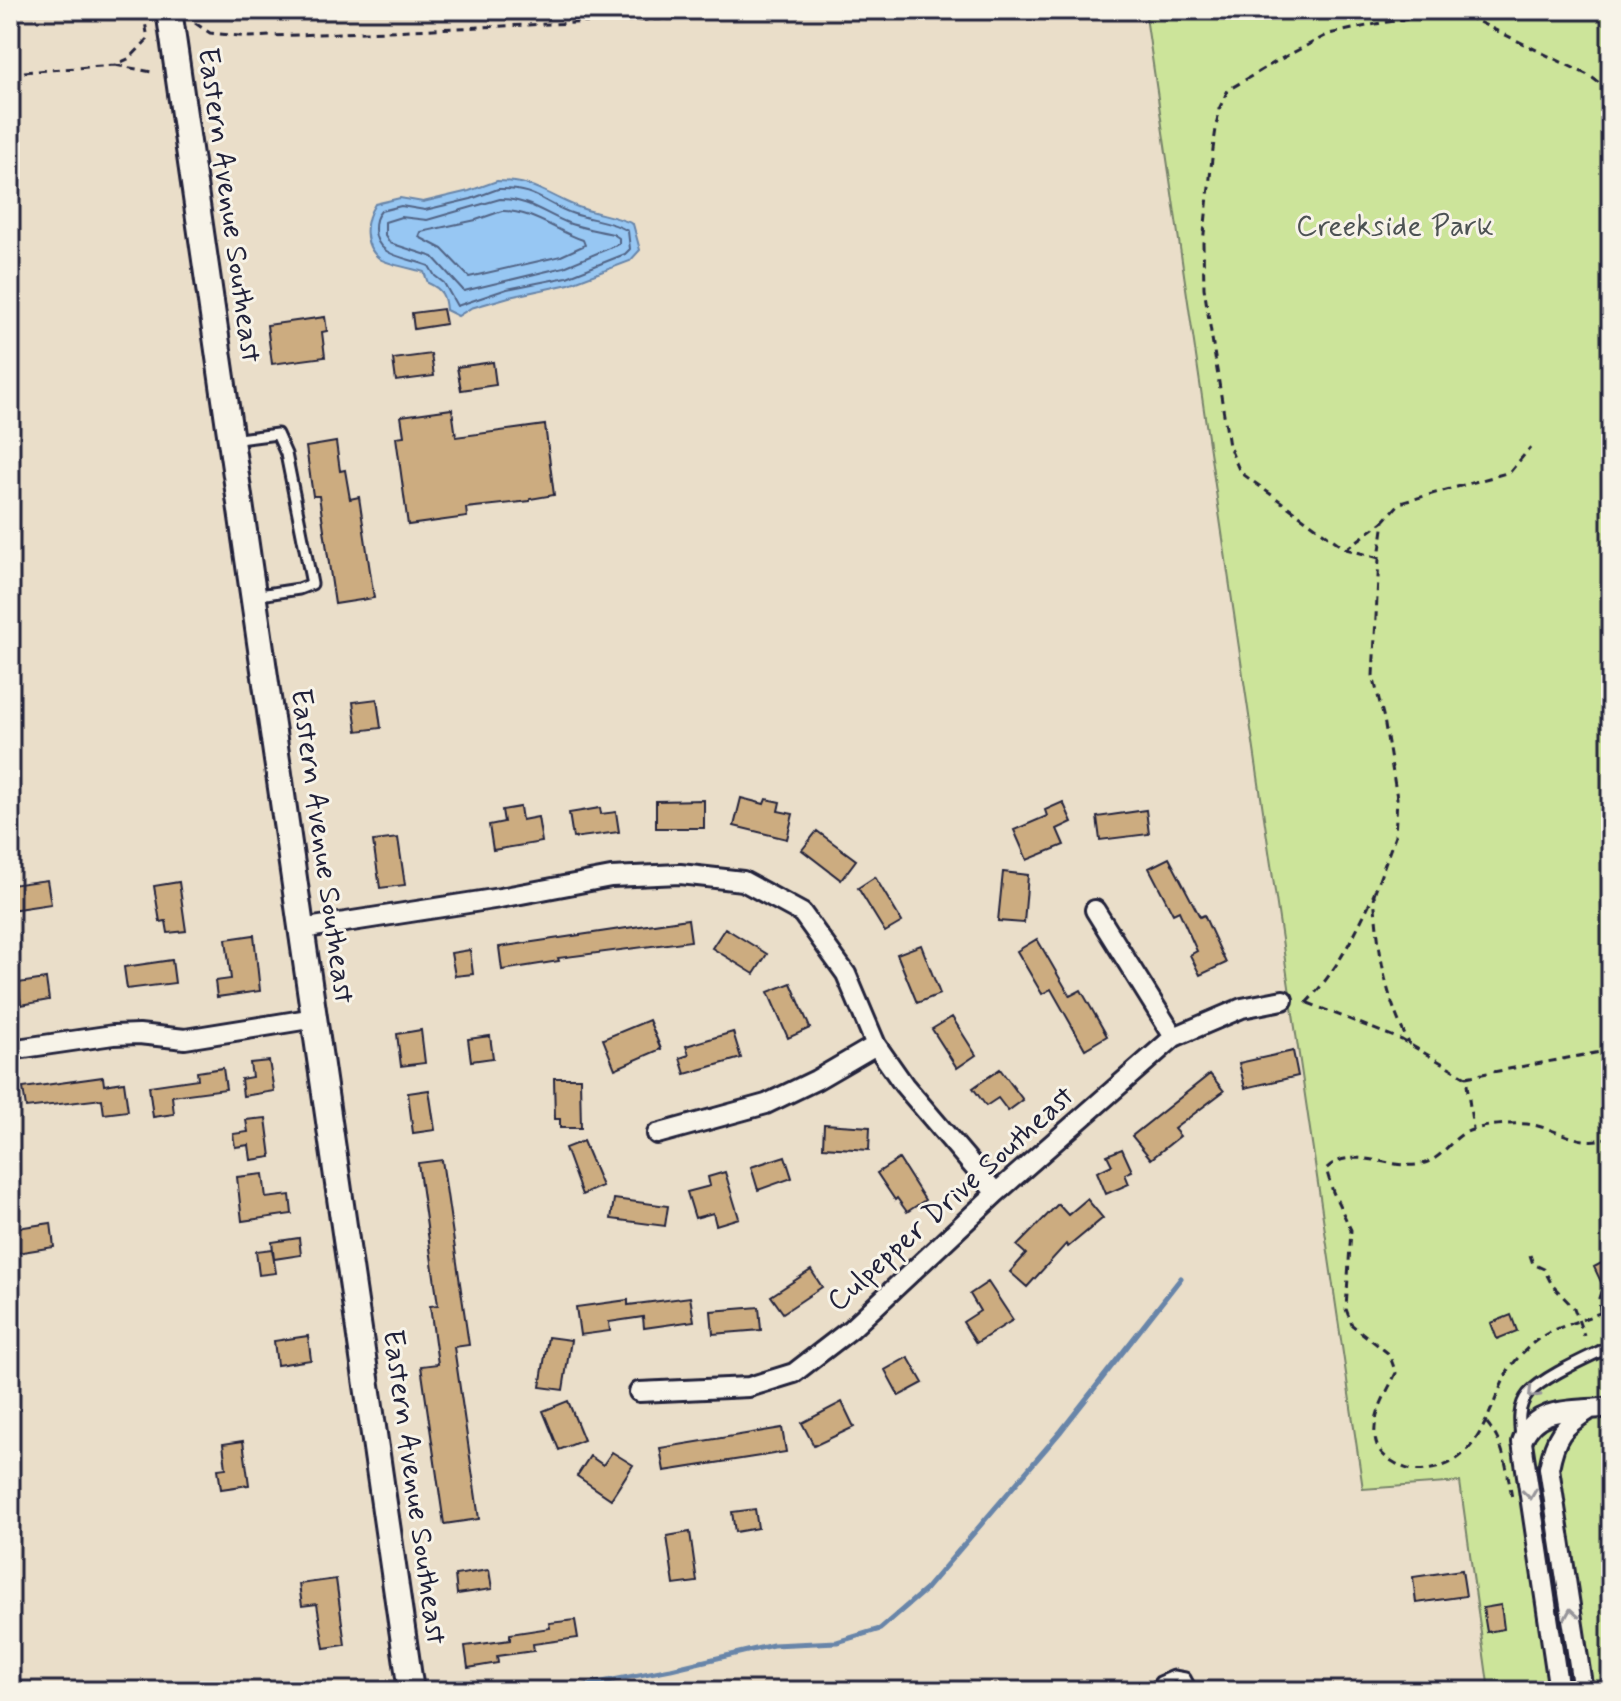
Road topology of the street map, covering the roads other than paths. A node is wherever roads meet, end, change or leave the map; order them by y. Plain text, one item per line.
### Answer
1 (169, 10) edge
2 (231, 440) junction
3 (253, 596) junction
4 (1095, 910) dead end
5 (301, 929) junction
6 (1283, 1000) road end
7 (315, 1018) junction
8 (1174, 1037) junction
9 (876, 1045) junction
10 (10, 1050) edge
11 (657, 1134) dead end
12 (996, 1193) junction
13 (1611, 1346) edge
14 (639, 1392) dead end
15 (1611, 1407) edge
16 (1589, 1410) junction
17 (1522, 1442) junction
18 (411, 1691) edge
19 (1154, 1691) edge
20 (1192, 1691) edge
21 (1559, 1691) edge
22 (1583, 1691) edge

1 - 2 street, Eastern Avenue Southeast
2 - 3 street, Eastern Avenue Southeast
2 - 3 lane
3 - 5 street, Eastern Avenue Southeast
4 - 8 street
5 - 7 street, Eastern Avenue Southeast
5 - 9 street
6 - 8 street, Culpepper Drive Southeast
7 - 10 street
7 - 18 street, Eastern Avenue Southeast
8 - 12 street, Culpepper Drive Southeast
9 - 11 street
9 - 12 street
12 - 14 street, Culpepper Drive Southeast
13 -> 17 lane
15 - 16 street
16 - 17 street
22 -> 16 street
17 -> 21 street
19 - 20 lane

